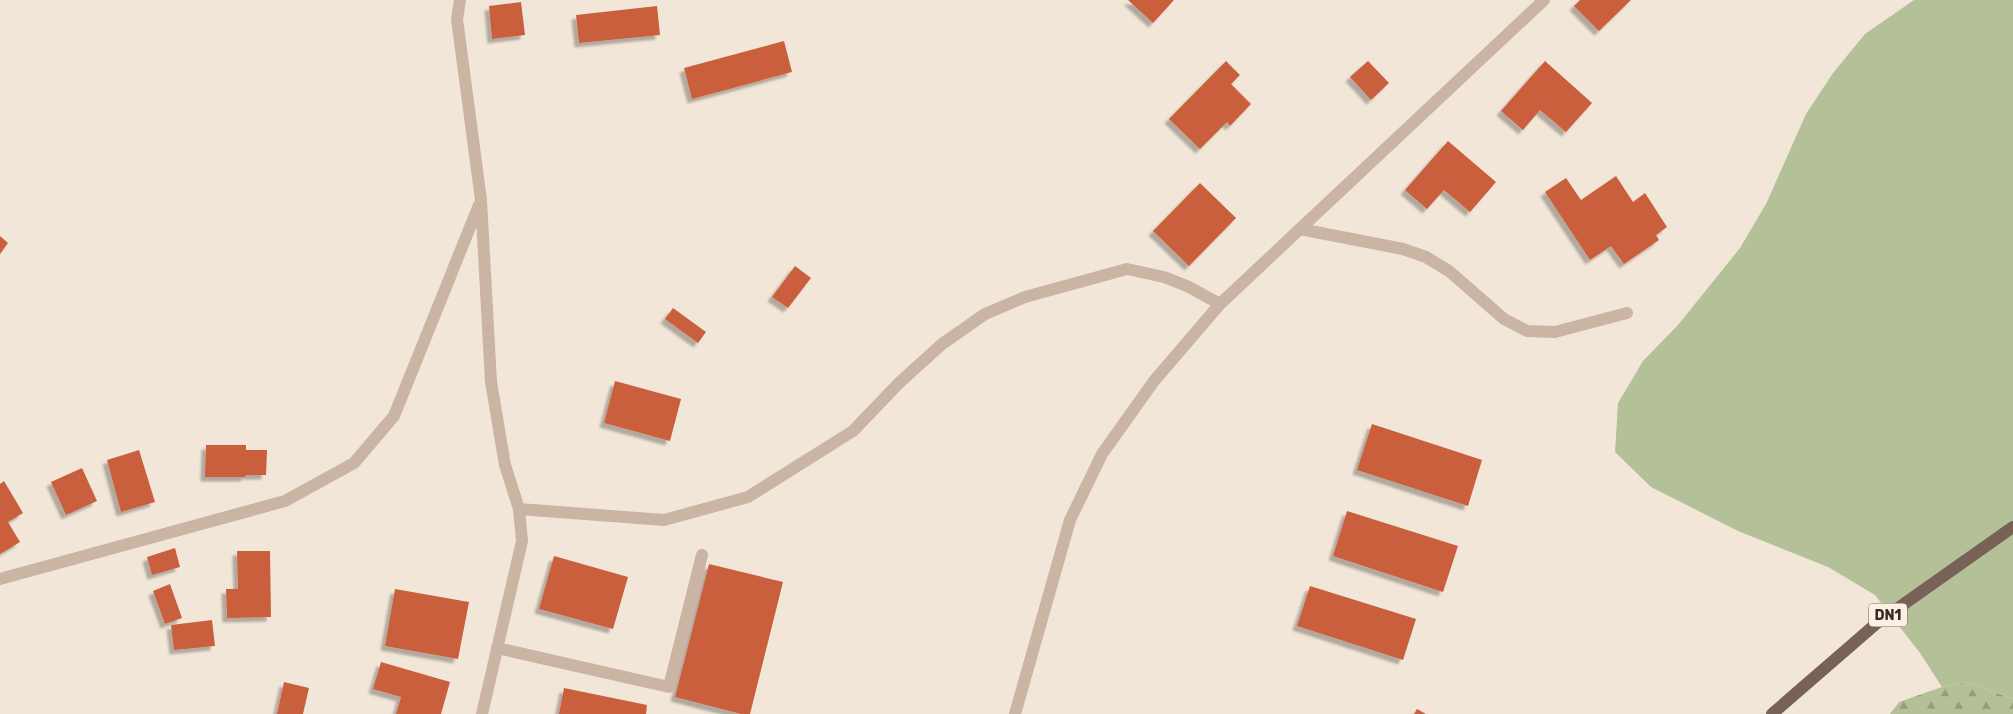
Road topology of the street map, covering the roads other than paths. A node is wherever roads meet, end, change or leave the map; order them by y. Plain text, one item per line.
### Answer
1 (460, 0) edge
2 (1544, 0) edge
3 (480, 200) junction
4 (1300, 229) junction
5 (1220, 304) junction
6 (1627, 313) dead end
7 (519, 509) junction
8 (2013, 527) edge
9 (702, 555) dead end
10 (0, 579) edge
11 (497, 648) junction
12 (482, 714) edge
13 (1015, 714) edge
14 (1772, 714) edge

1 - 3 street
2 - 4 street
3 - 7 street
3 - 10 street
4 - 5 street
4 - 6 street
5 - 7 street
5 - 13 street
7 - 11 street
8 - 14 main road, DN1
9 - 11 street
11 - 12 street

